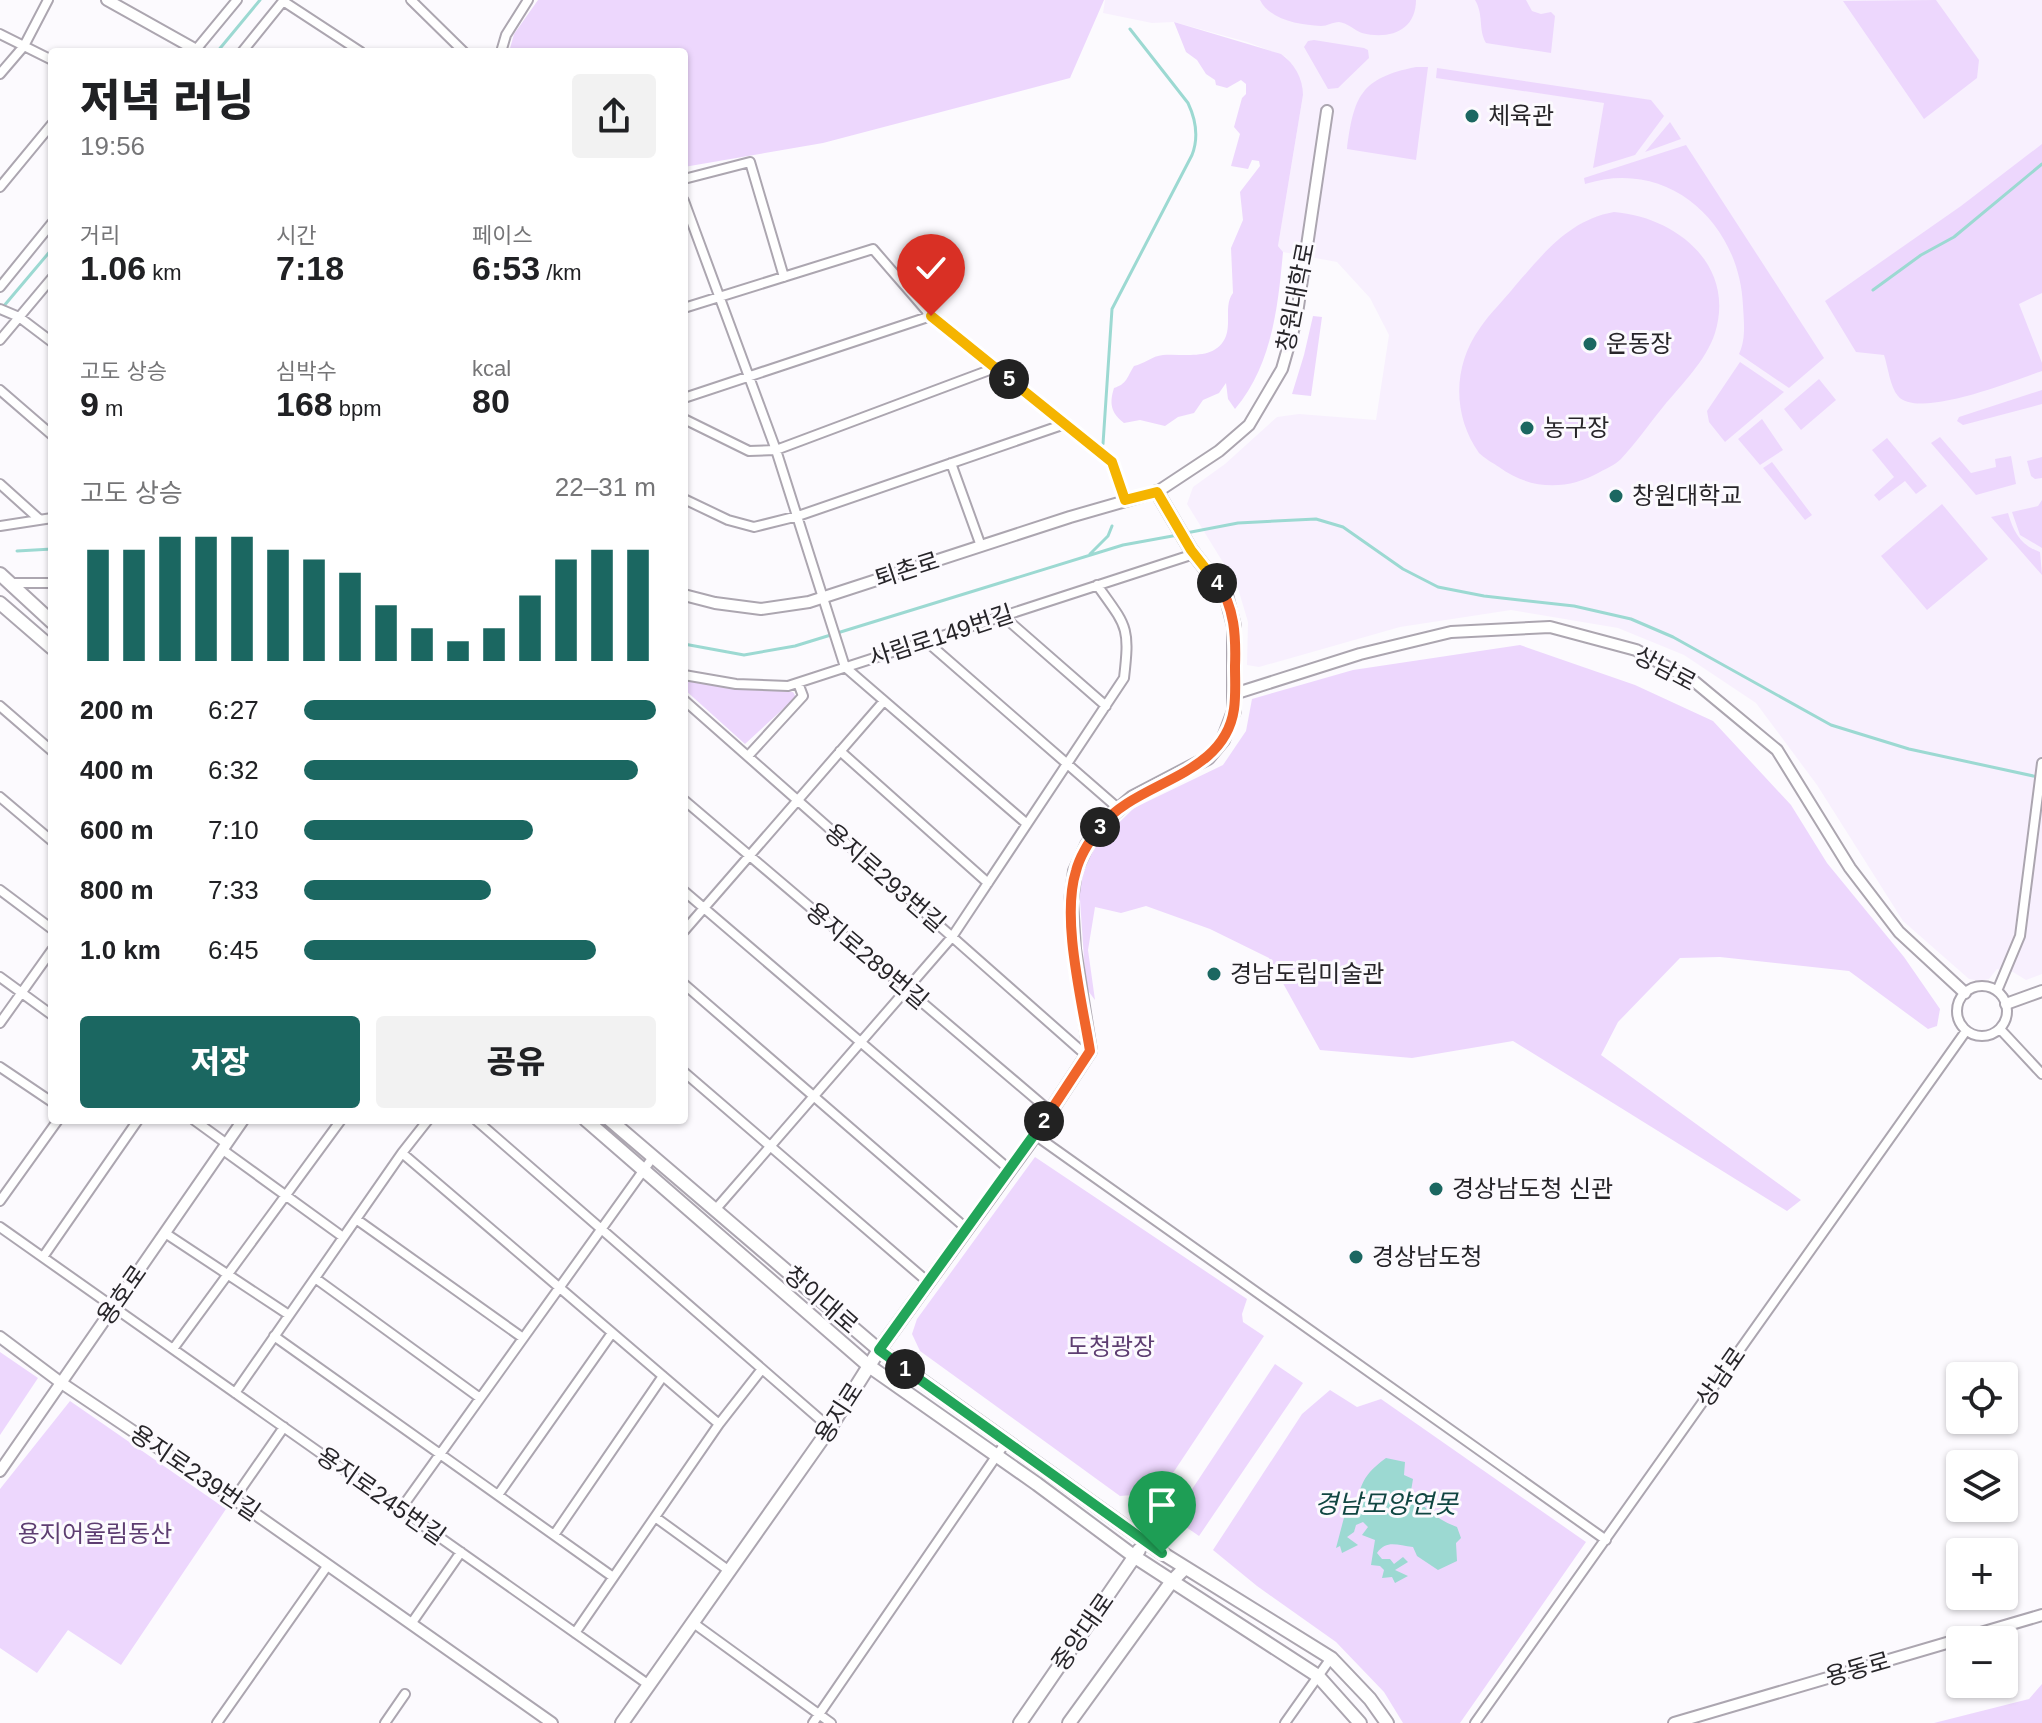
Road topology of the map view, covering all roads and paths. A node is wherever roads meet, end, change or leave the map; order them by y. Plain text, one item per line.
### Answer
1 (48, 0) edge
2 (107, 0) edge
3 (237, 0) edge
4 (283, 0) edge
5 (411, 0) edge
6 (528, 0) edge
7 (0, 34) edge
8 (24, 46) junction
9 (192, 48) edge
10 (199, 48) edge
11 (245, 48) edge
12 (355, 48) edge
13 (460, 48) edge
14 (502, 48) edge
15 (48, 58) edge
16 (0, 74) edge
17 (1327, 111) dead end
18 (48, 129) edge
19 (688, 178) edge
20 (0, 187) edge
21 (688, 212) edge
22 (48, 228) edge
23 (784, 277) junction
24 (48, 282) edge
25 (0, 287) edge
26 (719, 297) junction
27 (688, 307) edge
28 (0, 309) edge
29 (16, 316) junction
30 (931, 316) junction
31 (48, 339) edge
32 (0, 340) edge
33 (995, 368) junction
34 (749, 376) junction
35 (0, 390) edge
36 (688, 397) edge
37 (688, 421) edge
38 (1065, 424) junction
39 (48, 432) edge
40 (776, 450) junction
41 (951, 463) junction
42 (0, 484) edge
43 (1157, 492) junction
44 (1125, 500) junction
45 (688, 501) edge
46 (798, 516) junction
47 (48, 518) edge
48 (39, 519) junction
49 (0, 526) edge
50 (981, 546) junction
51 (1193, 552) junction
52 (5, 578) edge
53 (48, 583) edge
54 (1097, 585) junction
55 (688, 596) edge
56 (826, 601) junction
57 (0, 603) edge
58 (1003, 616) junction
59 (48, 618) edge
60 (926, 641) junction
61 (48, 645) edge
62 (844, 663) junction
63 (688, 676) edge
64 (798, 683) junction
65 (1234, 694) junction
66 (884, 701) junction
67 (688, 704) edge
68 (0, 706) edge
69 (1106, 706) junction
70 (48, 748) edge
71 (840, 751) junction
72 (748, 756) junction
73 (2042, 763) edge
74 (1067, 764) junction
75 (0, 797) edge
76 (798, 800) junction
77 (688, 803) edge
78 (1119, 809) junction
79 (1027, 824) junction
80 (48, 838) edge
81 (749, 856) junction
82 (988, 883) junction
83 (0, 890) edge
84 (688, 894) edge
85 (704, 908) junction
86 (48, 926) edge
87 (688, 926) edge
88 (952, 937) junction
89 (48, 956) edge
90 (0, 977) edge
91 (688, 987) edge
92 (906, 989) junction
93 (1997, 991) junction
94 (2042, 991) edge
95 (22, 992) junction
96 (1965, 993) junction
97 (2006, 1004) junction
98 (48, 1012) edge
99 (0, 1023) edge
100 (2000, 1029) junction
101 (1966, 1031) junction
102 (861, 1042) junction
103 (1087, 1056) junction
104 (2, 1072) edge
105 (2042, 1074) edge
106 (688, 1075) edge
107 (814, 1096) junction
108 (48, 1100) edge
109 (1051, 1112) junction
110 (55, 1124) edge
111 (135, 1124) edge
112 (199, 1124) edge
113 (240, 1124) edge
114 (338, 1124) edge
115 (425, 1124) edge
116 (481, 1124) edge
117 (591, 1124) edge
118 (615, 1124) edge
119 (1035, 1135) junction
120 (770, 1146) junction
121 (225, 1147) junction
122 (402, 1153) junction
123 (653, 1157) junction
124 (644, 1169) junction
125 (1010, 1170) junction
126 (285, 1195) junction
127 (0, 1201) edge
128 (715, 1210) junction
129 (356, 1219) junction
130 (0, 1227) edge
131 (600, 1229) junction
132 (967, 1229) junction
133 (165, 1233) junction
134 (343, 1237) junction
135 (43, 1257) junction
136 (227, 1274) junction
137 (315, 1278) junction
138 (928, 1282) junction
139 (559, 1288) junction
140 (114, 1307) junction
141 (289, 1315) junction
142 (612, 1333) junction
143 (274, 1336) junction
144 (0, 1337) edge
145 (523, 1338) junction
146 (173, 1349) junction
147 (879, 1350) junction
148 (869, 1366) junction
149 (762, 1369) junction
150 (663, 1376) junction
151 (60, 1382) junction
152 (235, 1393) junction
153 (480, 1398) junction
154 (719, 1424) junction
155 (284, 1427) junction
156 (830, 1428) junction
157 (1006, 1442) junction
158 (440, 1454) junction
159 (997, 1456) junction
160 (0, 1471) edge
161 (498, 1495) junction
162 (234, 1499) junction
163 (400, 1510) junction
164 (655, 1517) junction
165 (554, 1535) junction
166 (1606, 1540) junction
167 (1145, 1541) junction
168 (461, 1552) junction
169 (1135, 1557) junction
170 (328, 1565) junction
171 (1184, 1569) junction
172 (728, 1570) junction
173 (613, 1577) junction
174 (1172, 1581) junction
175 (2042, 1615) edge
176 (692, 1622) junction
177 (411, 1624) junction
178 (575, 1633) junction
179 (1331, 1658) junction
180 (1318, 1676) junction
181 (649, 1685) junction
182 (405, 1694) dead end
183 (819, 1715) junction
184 (217, 1723) edge
185 (385, 1723) edge
186 (552, 1723) edge
187 (622, 1723) edge
188 (813, 1723) edge
189 (831, 1723) edge
190 (1020, 1723) edge
191 (1069, 1723) edge
192 (1285, 1723) edge
193 (1360, 1723) edge
194 (1387, 1723) edge
195 (1475, 1723) edge
196 (1674, 1723) edge

1 - 8 street
2 - 9 street
3 - 10 street
4 - 11 street
4 - 12 street
5 - 13 street
6 - 14 street
7 - 8 street
8 - 15 street
8 - 16 street
17 - 43 street, 창원대학로
18 - 20 street
19 - 23 street
21 - 26 street
22 - 25 street
23 - 26 street
23 - 30 street
24 - 29 street
26 - 27 street
26 - 34 street
28 - 29 street
29 - 31 street
29 - 32 street
30 - 33 street
30 - 34 street
33 - 38 street
33 - 40 street
34 - 36 street
34 - 40 street
35 - 39 street
37 - 40 street
38 - 41 street
38 - 44 street
40 - 46 street
41 - 46 street
41 - 50 street
42 - 48 street
43 - 44 street, 창원대학로
43 - 51 main road
44 - 50 street, 퇴촌로
45 - 46 street
46 - 56 street
47 - 48 street
48 - 49 street
50 - 56 street, 퇴촌로
51 - 54 street, 사림로149번길
51 - 65 main road
52 - 53 street
52 - 59 main road
54 - 58 street, 사림로149번길
54 - 69 street
55 - 56 street, 퇴촌로
56 - 62 street
57 - 61 main road
58 - 60 street, 사림로149번길
58 - 69 street
60 - 62 street, 사림로149번길
60 - 74 street
62 - 64 street, 사림로149번길
62 - 66 street
63 - 64 street, 사림로149번길
64 - 72 street
65 - 78 main road
65 - 96 street, 상남로
66 - 71 street
66 - 79 street
67 - 72 street, 용지로293번길
68 - 70 street
69 - 74 street
71 - 76 street
71 - 82 street
72 - 76 street, 용지로293번길
73 - 93 street
74 - 78 street
74 - 79 street
75 - 80 street
76 - 81 street
76 - 88 street, 용지로293번길
77 - 81 street, 용지로289번길
78 - 103 main road
79 - 82 street
81 - 85 street
81 - 92 street, 용지로289번길
82 - 88 street
83 - 86 street
84 - 85 street
85 - 87 street
85 - 102 street
88 - 92 street
88 - 103 street, 용지로293번길
89 - 95 street
90 - 95 street
91 - 107 street
92 - 102 street
92 - 109 street, 용지로289번길
93 - 96 street
93 - 97 street
94 - 97 street
95 - 98 street
95 - 99 street
96 - 101 street
97 - 100 street
100 - 101 street
100 - 105 street
101 - 166 street, 상남로
102 - 107 street
102 - 125 street
103 - 109 main road, 용지로
104 - 108 street
106 - 120 street
107 - 120 street
107 - 132 street
109 - 119 main road, 용지로
110 - 127 street
111 - 135 street
112 - 121 street
113 - 121 street, 용호로
114 - 126 street
115 - 122 street
116 - 131 street
117 - 124 main road, 창이대로
118 - 123 main road, 창이대로
119 - 125 main road, 용지로
119 - 166 street
120 - 128 street
120 - 138 street
121 - 126 street
121 - 133 street, 용호로
122 - 129 street
122 - 139 street
123 - 124 street
123 - 128 main road, 창이대로
124 - 131 street
124 - 148 main road, 창이대로
125 - 132 main road, 용지로
126 - 134 street
126 - 136 street
128 - 147 main road, 창이대로
129 - 134 street
129 - 145 street
130 - 135 street, 용지로245번길
131 - 139 street
131 - 149 street
132 - 138 main road, 용지로
133 - 136 street
133 - 140 street, 용호로
134 - 137 street
135 - 140 street, 용지로245번길
136 - 141 street
136 - 146 street
137 - 141 street
137 - 153 street
138 - 147 main road, 용지로
139 - 142 street
139 - 145 street
140 - 146 street, 용지로245번길
140 - 151 street, 용호로
141 - 143 street
142 - 150 street
142 - 161 street
143 - 152 street
143 - 158 street
144 - 151 street, 용지로239번길
145 - 153 street
146 - 152 street, 용지로245번길
147 - 148 main road, 용지로
147 - 157 main road, 창이대로
148 - 156 main road, 용지로
148 - 159 main road, 창이대로
149 - 154 street
149 - 156 street
150 - 154 street
150 - 165 street
151 - 160 street, 용호로
151 - 162 street, 용지로239번길
152 - 155 street, 용지로245번길
153 - 158 street
154 - 164 street
155 - 162 street
155 - 163 street, 용지로245번길
156 - 172 main road, 용지로
157 - 159 street
157 - 167 main road, 창이대로
158 - 161 street
158 - 163 street
159 - 169 main road, 창이대로
159 - 183 street
161 - 165 street
162 - 170 street, 용지로239번길
163 - 168 street, 용지로245번길
164 - 172 street
164 - 173 street
165 - 173 street
166 - 195 street, 상남로
167 - 169 main road, 중앙대로
167 - 171 main road, 창이대로
168 - 177 street
168 - 178 street, 용지로245번길
169 - 174 main road, 창이대로
169 - 190 main road, 중앙대로
170 - 177 street, 용지로239번길
170 - 184 street
171 - 174 main road, 중앙대로
171 - 179 main road, 창이대로
172 - 176 main road, 용지로
173 - 178 street
174 - 180 main road, 창이대로
174 - 191 main road, 중앙대로
175 - 196 street, 용동로
176 - 181 main road, 용지로
176 - 183 street
177 - 186 street, 용지로239번길
178 - 181 street, 용지로245번길
179 - 180 street
179 - 194 main road, 창이대로
180 - 192 street
180 - 193 main road, 창이대로
181 - 187 main road, 용지로
182 - 185 street
183 - 188 street
183 - 189 street

